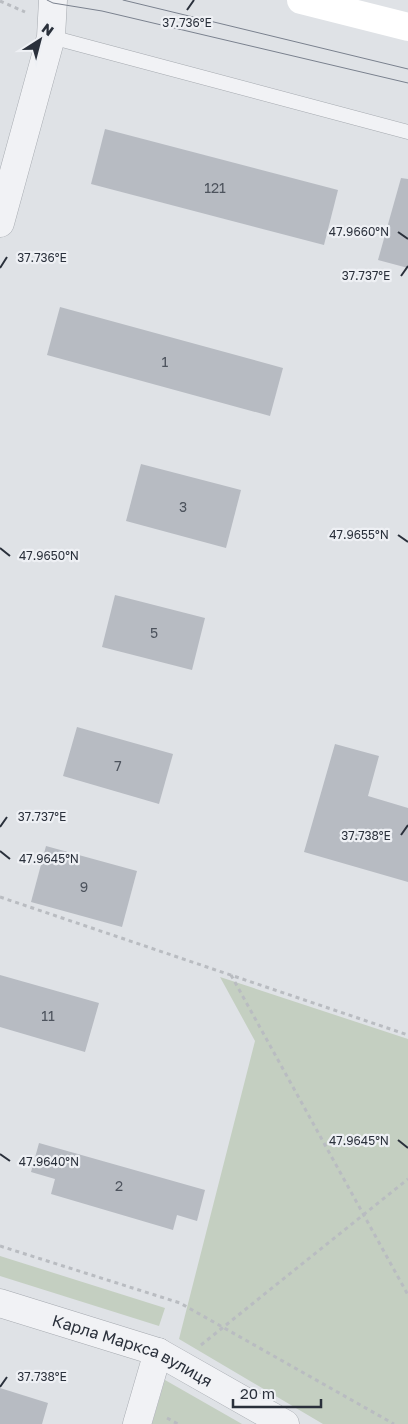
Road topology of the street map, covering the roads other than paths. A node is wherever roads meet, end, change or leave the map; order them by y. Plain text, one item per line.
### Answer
1 (53, 0) edge
2 (301, 0) edge
3 (408, 27) edge
4 (52, 37) junction
5 (408, 132) edge
6 (0, 223) edge
7 (0, 1303) edge
8 (158, 1352) junction
9 (138, 1424) edge
10 (285, 1424) edge

1 - 4 street
2 - 3 main road
4 - 5 lane
4 - 6 street
7 - 8 street, Карла Маркса вулиця
8 - 9 street
8 - 10 street, Карла Маркса вулиця

